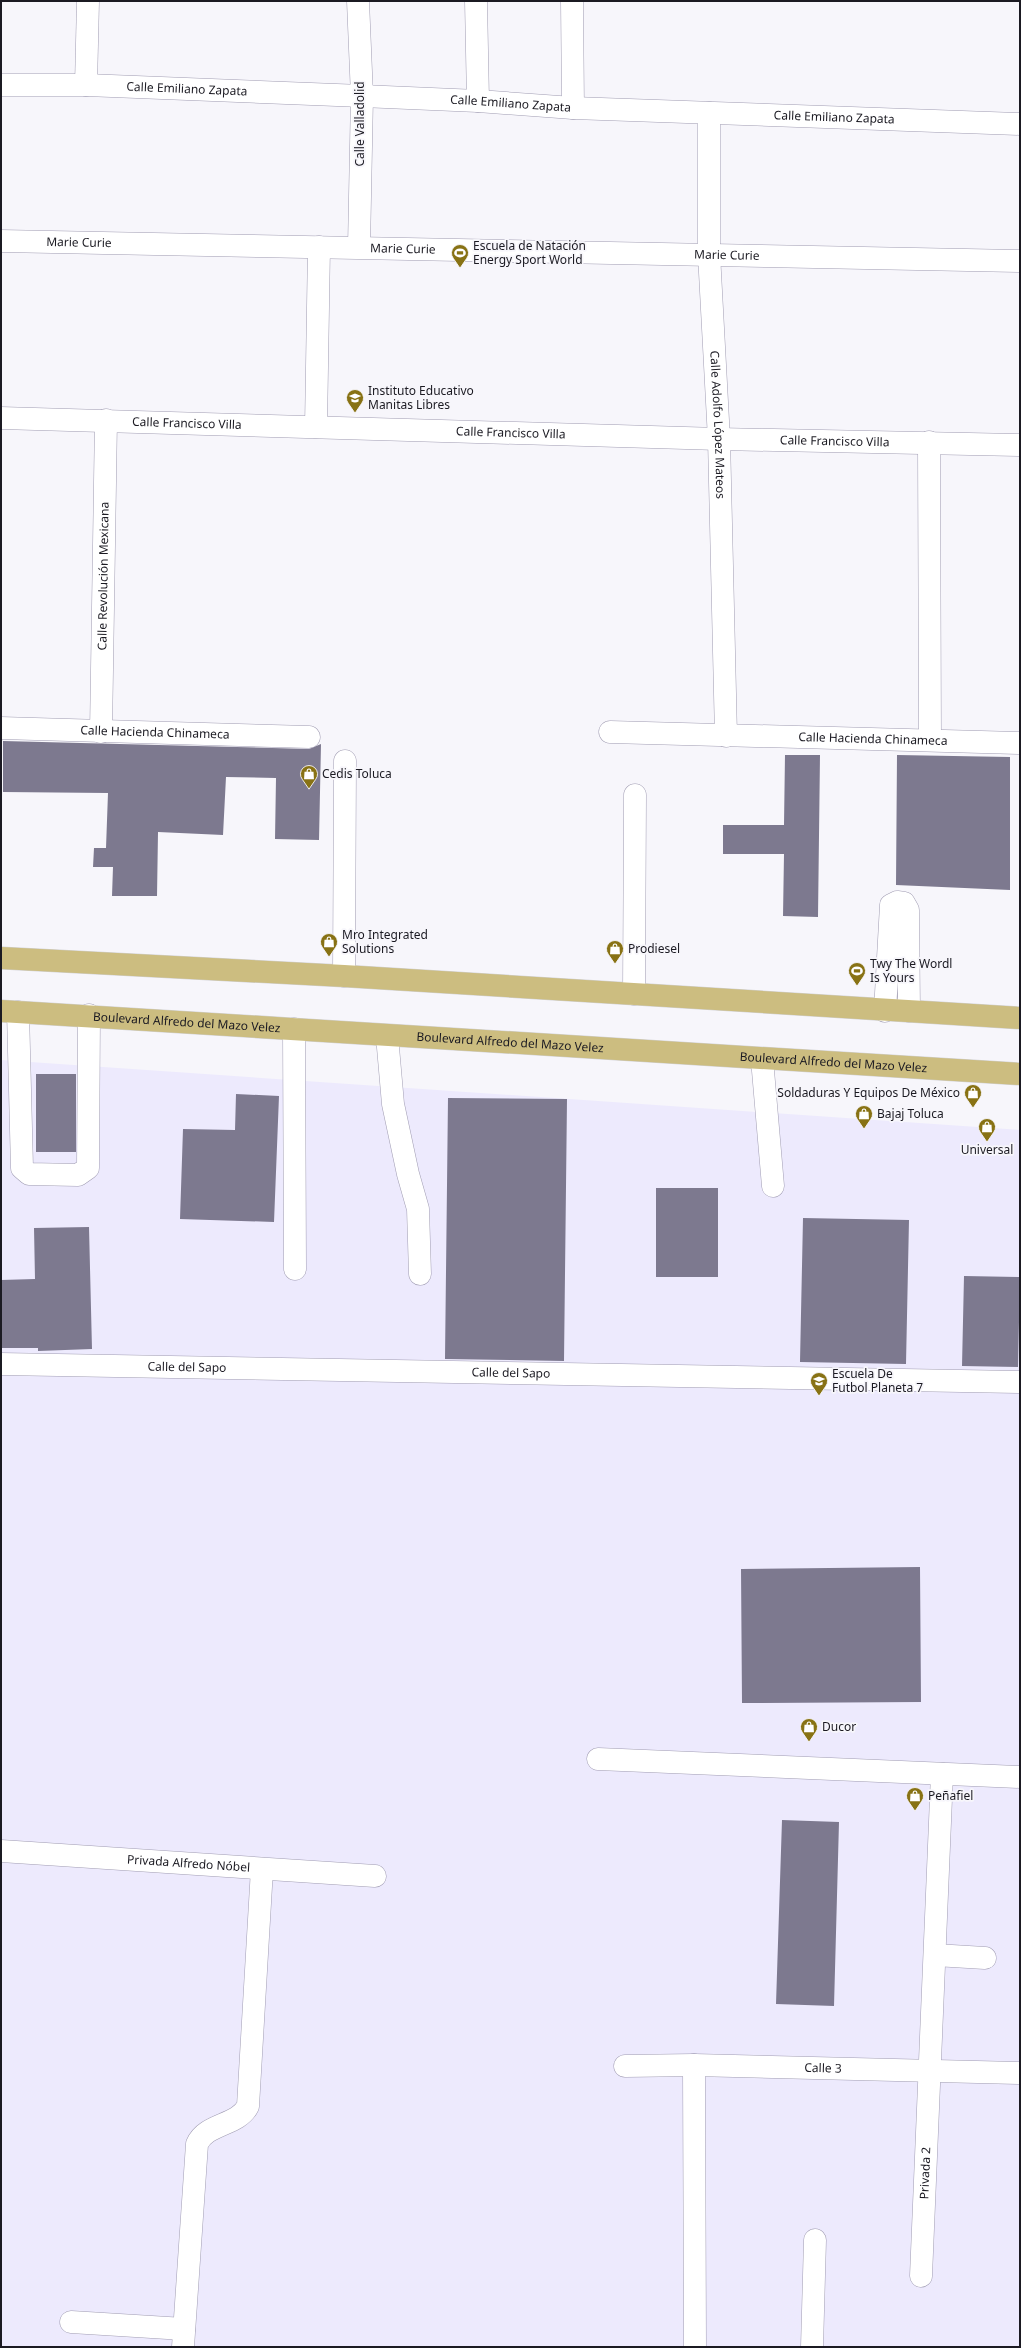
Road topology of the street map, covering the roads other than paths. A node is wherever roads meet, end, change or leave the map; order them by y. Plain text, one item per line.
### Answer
1 (88, 1) edge
2 (358, 1) edge
3 (476, 1) edge
4 (572, 1) edge
5 (1, 85) edge
6 (86, 85) junction
7 (362, 96) junction
8 (478, 101) junction
9 (573, 108) junction
10 (708, 113) junction
11 (1020, 124) edge
12 (1, 241) edge
13 (319, 247) junction
14 (359, 247) junction
15 (709, 254) junction
16 (1020, 261) edge
17 (1, 418) edge
18 (106, 420) junction
19 (316, 427) junction
20 (719, 439) junction
21 (929, 442) junction
22 (1020, 445) edge
23 (1, 728) edge
24 (101, 732) junction
25 (610, 732) dead end
26 (726, 736) junction
27 (309, 737) dead end
28 (930, 740) junction
29 (1020, 743) edge
30 (346, 761) dead end
31 (634, 795) dead end
32 (1, 958) edge
33 (344, 976) junction
34 (634, 994) junction
35 (10, 1011) edge
36 (885, 1011) junction
37 (909, 1011) junction
38 (89, 1015) junction
39 (1020, 1018) edge
40 (294, 1029) junction
41 (387, 1036) junction
42 (762, 1059) junction
43 (1020, 1074) edge
44 (773, 1186) dead end
45 (295, 1269) dead end
46 (420, 1274) dead end
47 (1, 1364) edge
48 (1020, 1382) edge
49 (598, 1759) dead end
50 (942, 1774) junction
51 (1020, 1777) edge
52 (1, 1851) edge
53 (262, 1869) junction
54 (375, 1876) dead end
55 (935, 1955) junction
56 (985, 1958) dead end
57 (694, 2065) junction
58 (625, 2066) dead end
59 (929, 2070) junction
60 (1020, 2073) edge
61 (815, 2240) dead end
62 (921, 2276) dead end
63 (71, 2322) dead end
64 (184, 2338) edge
65 (694, 2347) edge
66 (812, 2347) edge

1 - 6 street
2 - 7 street, Calle Valladolid
3 - 8 street
4 - 9 street
5 - 6 street, Calle Emiliano Zapata
6 - 7 street, Calle Emiliano Zapata
7 - 8 street, Calle Emiliano Zapata
7 - 14 street, Calle Valladolid
8 - 9 street, Calle Emiliano Zapata
9 - 10 street, Calle Emiliano Zapata
10 - 11 street, Calle Emiliano Zapata
10 - 15 street, Calle Adolfo López Mateos
12 - 13 street, Marie Curie
13 - 14 street, Marie Curie
13 - 19 street
14 - 15 street, Marie Curie
15 - 16 street, Marie Curie
15 - 20 street, Calle Adolfo López Mateos
17 - 18 street, Calle Francisco Villa
18 - 19 street, Calle Francisco Villa
18 - 24 street, Calle Revolución Mexicana
19 - 20 street, Calle Francisco Villa
20 - 21 street, Calle Francisco Villa
20 - 26 street, Calle Adolfo López Mateos
21 - 22 street, Calle Francisco Villa
21 - 28 street
23 - 24 street, Calle Hacienda Chinameca
24 - 27 street, Calle Hacienda Chinameca
25 - 26 street, Calle Hacienda Chinameca
26 - 28 street, Calle Hacienda Chinameca
28 - 29 street, Calle Hacienda Chinameca
30 - 33 street
31 - 34 street
32 - 33 main road
33 - 34 main road
34 - 36 main road
35 - 38 main road, Boulevard Alfredo del Mazo Velez
35 - 38 street
36 - 37 main road
36 - 37 street
37 - 39 main road
38 - 40 main road, Boulevard Alfredo del Mazo Velez
40 - 41 main road, Boulevard Alfredo del Mazo Velez
40 - 45 street
41 - 42 main road, Boulevard Alfredo del Mazo Velez
41 - 46 street
42 - 43 main road, Boulevard Alfredo del Mazo Velez
42 - 44 street
47 - 48 street, Calle del Sapo
49 - 50 street
50 - 51 street
50 - 55 street, Privada 2
52 - 53 street, Privada Alfredo Nóbel
53 - 54 street, Privada Alfredo Nóbel
53 - 64 street
55 - 56 street
55 - 59 street, Privada 2
57 - 58 street, Calle 3
57 - 59 street, Calle 3
57 - 65 street
59 - 60 street, Calle 3
59 - 62 street, Privada 2
61 - 66 street
63 - 64 street

